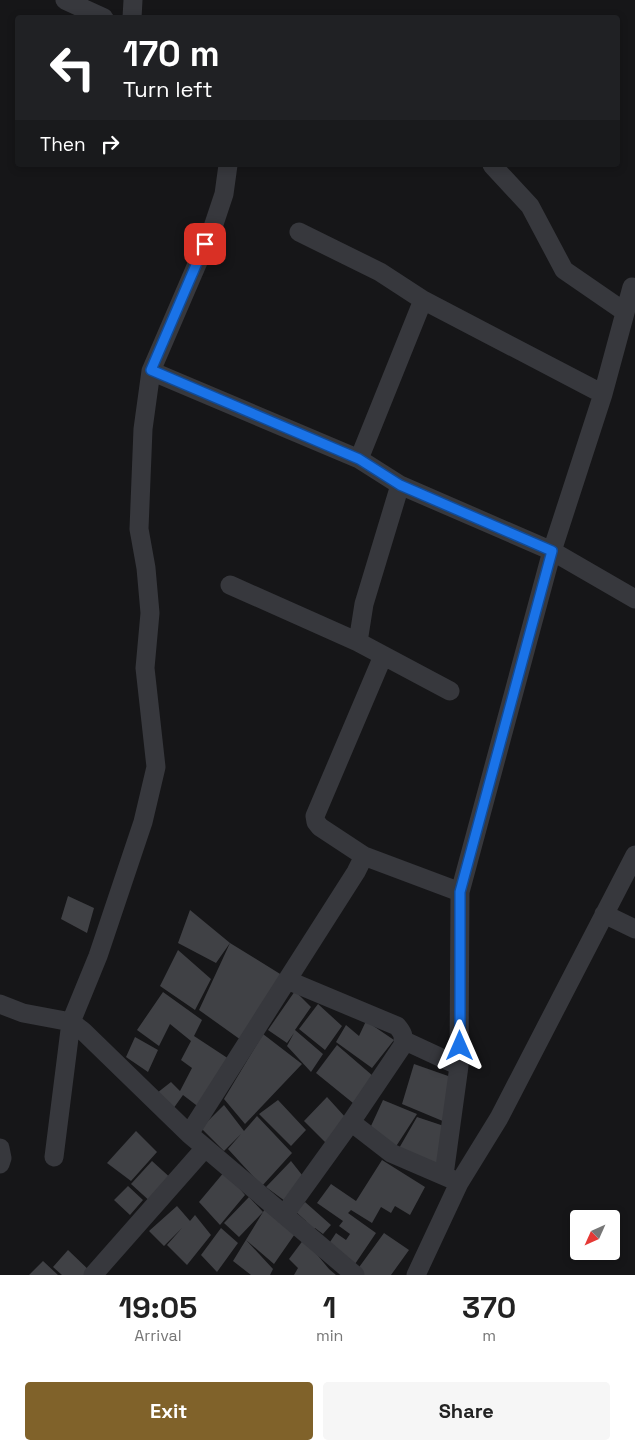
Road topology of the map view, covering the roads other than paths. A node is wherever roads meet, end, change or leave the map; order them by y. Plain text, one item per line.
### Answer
1 (65, 0) edge
2 (133, 0) edge
3 (98, 15) edge
4 (132, 15) edge
5 (228, 167) edge
6 (494, 167) edge
7 (300, 232) dead end
8 (632, 287) dead end
9 (423, 300) junction
10 (625, 312) junction
11 (151, 370) junction
12 (603, 394) junction
13 (359, 459) junction
14 (400, 485) junction
15 (552, 551) junction
16 (230, 585) dead end
17 (635, 599) edge
18 (358, 642) junction
19 (383, 656) junction
20 (450, 690) dead end
21 (635, 855) edge
22 (364, 856) junction
23 (460, 892) junction
24 (604, 914) junction
25 (635, 929) edge
26 (287, 980) junction
27 (0, 1004) edge
28 (77, 1026) junction
29 (403, 1040) junction
30 (459, 1066) junction
31 (351, 1122) junction
32 (189, 1134) junction
33 (0, 1148) edge
34 (206, 1148) junction
35 (54, 1157) dead end
36 (0, 1164) edge
37 (452, 1179) junction
38 (284, 1215) junction
39 (93, 1275) edge
40 (355, 1275) edge
41 (416, 1275) edge

1 - 3 street
2 - 4 street
5 - 11 street
6 - 10 street
7 - 9 street
8 - 10 street
9 - 12 street
9 - 13 street
10 - 12 street
11 - 13 street
11 - 28 street
12 - 15 street
13 - 14 street
14 - 15 street
14 - 18 street
15 - 17 street
15 - 23 street
16 - 18 street
18 - 19 street
19 - 20 street
19 - 22 street
21 - 24 street
22 - 23 street
22 - 26 street
23 - 30 street
24 - 25 street
24 - 37 street
26 - 29 street
26 - 32 street
27 - 28 street
28 - 32 street
28 - 35 street
29 - 30 street
29 - 31 street
30 - 37 street
31 - 37 street
31 - 38 street
32 - 34 street
33 - 36 street
34 - 38 street
34 - 39 street
37 - 41 street
38 - 40 street

